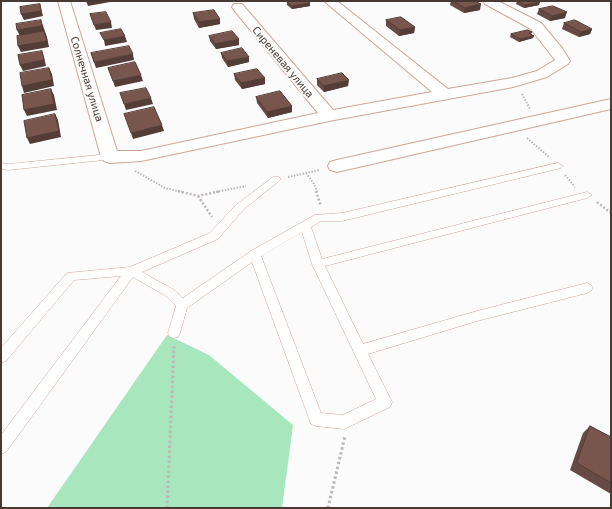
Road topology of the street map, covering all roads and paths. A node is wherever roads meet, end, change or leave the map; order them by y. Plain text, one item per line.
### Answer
1 (64, 1) edge
2 (330, 1) edge
3 (489, 1) edge
4 (238, 7) dead end
5 (513, 82) junction
6 (445, 95) junction
7 (611, 104) edge
8 (328, 116) junction
9 (532, 121) junction
10 (110, 157) junction
11 (1, 166) edge
12 (337, 166) joint
13 (558, 166) junction
14 (306, 173) junction
15 (276, 179) junction
16 (587, 195) junction
17 (198, 196) junction
18 (611, 213) edge
19 (319, 218) junction
20 (305, 226) junction
21 (214, 236) junction
22 (255, 254) junction
23 (318, 264) junction
24 (131, 271) junction
25 (587, 288) dead end
26 (182, 305) junction
27 (174, 333) joint
28 (361, 350) junction
29 (1, 358) edge
30 (351, 430) dead end
31 (1, 447) edge
32 (167, 508) edge
33 (328, 508) edge

1 - 10 street, Солнечная улица
2 - 6 street
3 - 5 street
4 - 8 street, Сиреневая улица
5 - 6 street
5 - 9 path
6 - 8 street
7 - 9 street
8 - 10 street
9 - 12 street
9 - 13 path
10 - 11 lane
10 - 17 path
12 - 14 path
13 - 16 path
13 - 19 lane
14 - 15 path
14 - 19 path
15 - 17 path
15 - 21 lane
16 - 18 path
16 - 23 lane
17 - 21 path
19 - 20 lane
20 - 22 lane
20 - 23 lane
21 - 24 lane
22 - 26 lane
22 - 28 lane
23 - 28 lane
24 - 26 lane
24 - 29 lane
24 - 31 lane
25 - 28 lane
26 - 27 lane
27 - 32 path
30 - 33 path

